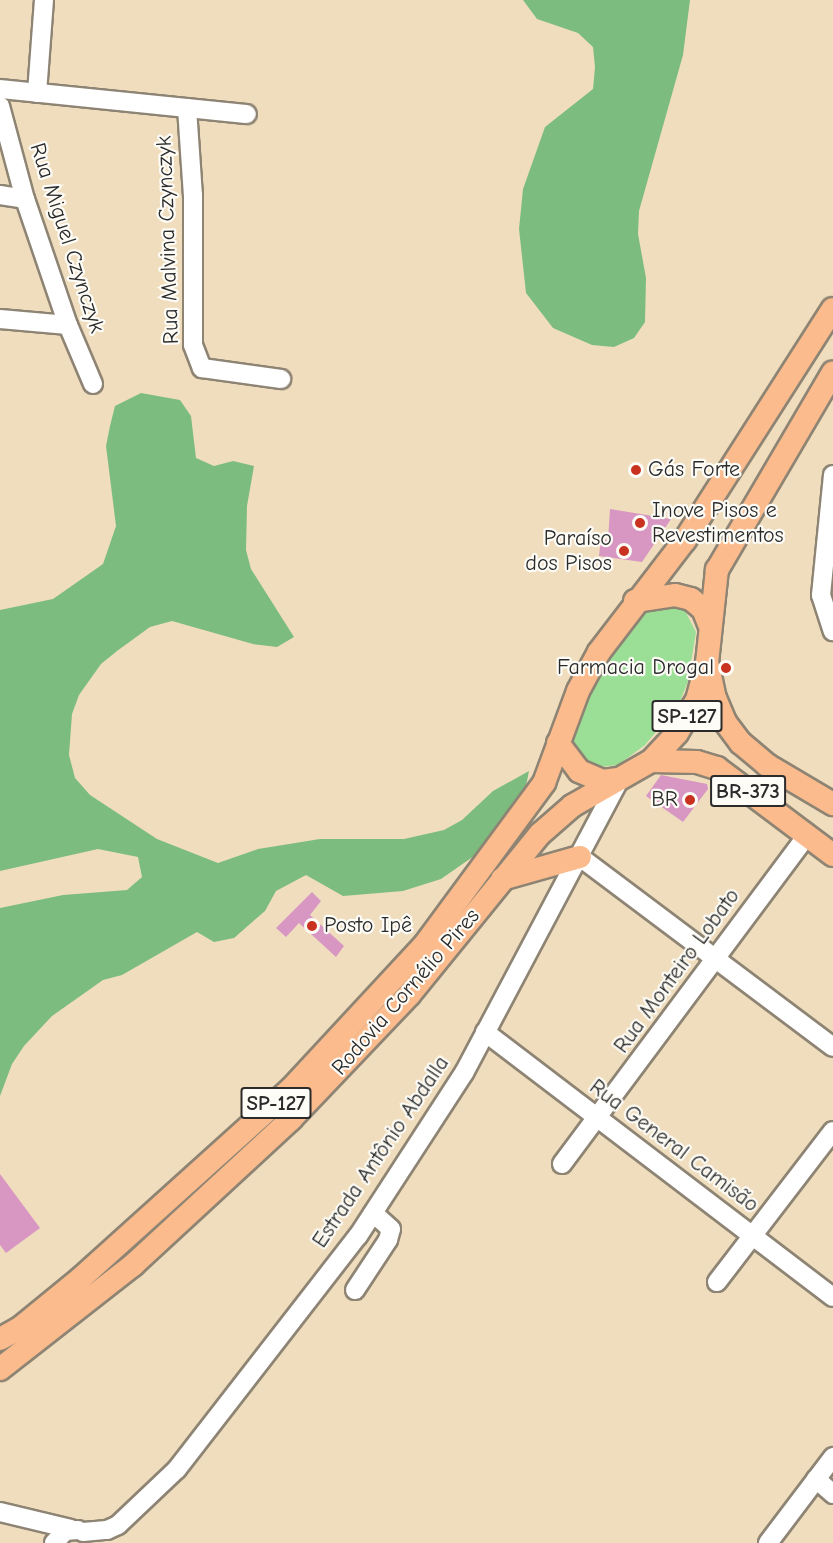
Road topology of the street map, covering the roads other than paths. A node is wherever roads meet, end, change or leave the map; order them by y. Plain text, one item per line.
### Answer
1 (44, 0) edge
2 (0, 89) edge
3 (37, 93) junction
4 (0, 106) edge
5 (187, 108) junction
6 (247, 114) dead end
7 (0, 195) edge
8 (25, 199) junction
9 (833, 309) edge
10 (0, 319) edge
11 (68, 325) junction
12 (833, 372) edge
13 (281, 379) dead end
14 (93, 384) dead end
15 (833, 475) edge
16 (635, 601) junction
17 (709, 624) junction
18 (833, 632) edge
19 (707, 663) junction
20 (558, 743) junction
21 (651, 761) junction
22 (620, 778) junction
23 (833, 804) edge
24 (807, 835) junction
25 (833, 855) edge
26 (580, 857) junction
27 (502, 879) junction
28 (716, 958) junction
29 (485, 1032) junction
30 (833, 1047) edge
31 (598, 1118) junction
32 (833, 1131) edge
33 (562, 1164) dead end
34 (373, 1213) junction
35 (753, 1236) junction
36 (717, 1282) dead end
37 (355, 1290) dead end
38 (833, 1298) edge
39 (0, 1339) edge
40 (0, 1369) edge
41 (833, 1457) edge
42 (816, 1479) junction
43 (833, 1494) edge
44 (0, 1512) edge
45 (127, 1516) junction
46 (22, 1517) junction
47 (82, 1535) edge
48 (52, 1543) edge
49 (105, 1543) edge
50 (768, 1543) edge

1 - 3 street
2 - 3 street
3 - 5 street
4 - 8 street, Rua Miguel Czynczyk
5 - 6 street
5 - 13 street, Rua Malvina Czynczyk
7 - 8 street
8 - 11 street, Rua Miguel Czynczyk
9 - 16 main road, SP-127
10 - 11 street
11 - 14 street, Rua Miguel Czynczyk
12 - 17 main road, SP-127
15 - 18 street
16 - 17 main road
16 - 20 main road, SP-127
17 - 19 main road, SP-127
19 - 21 main road, SP-127
19 - 23 main road, BR-373
20 - 22 main road
20 - 39 main road, Rodovia Cornélio Pires / SP-127
21 - 22 main road, SP-127
21 - 24 main road, BR-373
22 - 26 street, Estrada Antônio Abdalla
22 - 27 main road, Rodovia Cornélio Pires / SP-127
24 - 25 main road, BR-373
24 - 28 street, Rua Monteiro Lobato
26 - 27 main road
26 - 28 street
26 - 29 street, Estrada Antônio Abdalla
27 - 40 main road, Rodovia Cornélio Pires / SP-127
28 - 30 street
28 - 31 street, Rua Monteiro Lobato
29 - 31 street, Rua General Camisão
29 - 34 street, Estrada Antônio Abdalla
31 - 33 street, Rua Monteiro Lobato
31 - 35 street, Rua General Camisão
32 - 35 street
34 - 37 street
34 - 45 street, Estrada Antônio Abdalla
35 - 36 street
35 - 38 street, Rua General Camisão
41 - 42 street
42 - 43 street
42 - 50 street
44 - 46 street
45 - 47 street, Estrada Antônio Abdalla
45 - 49 street, Estrada Antônio Abdalla
46 - 47 street
46 - 48 street
47 - 48 street

